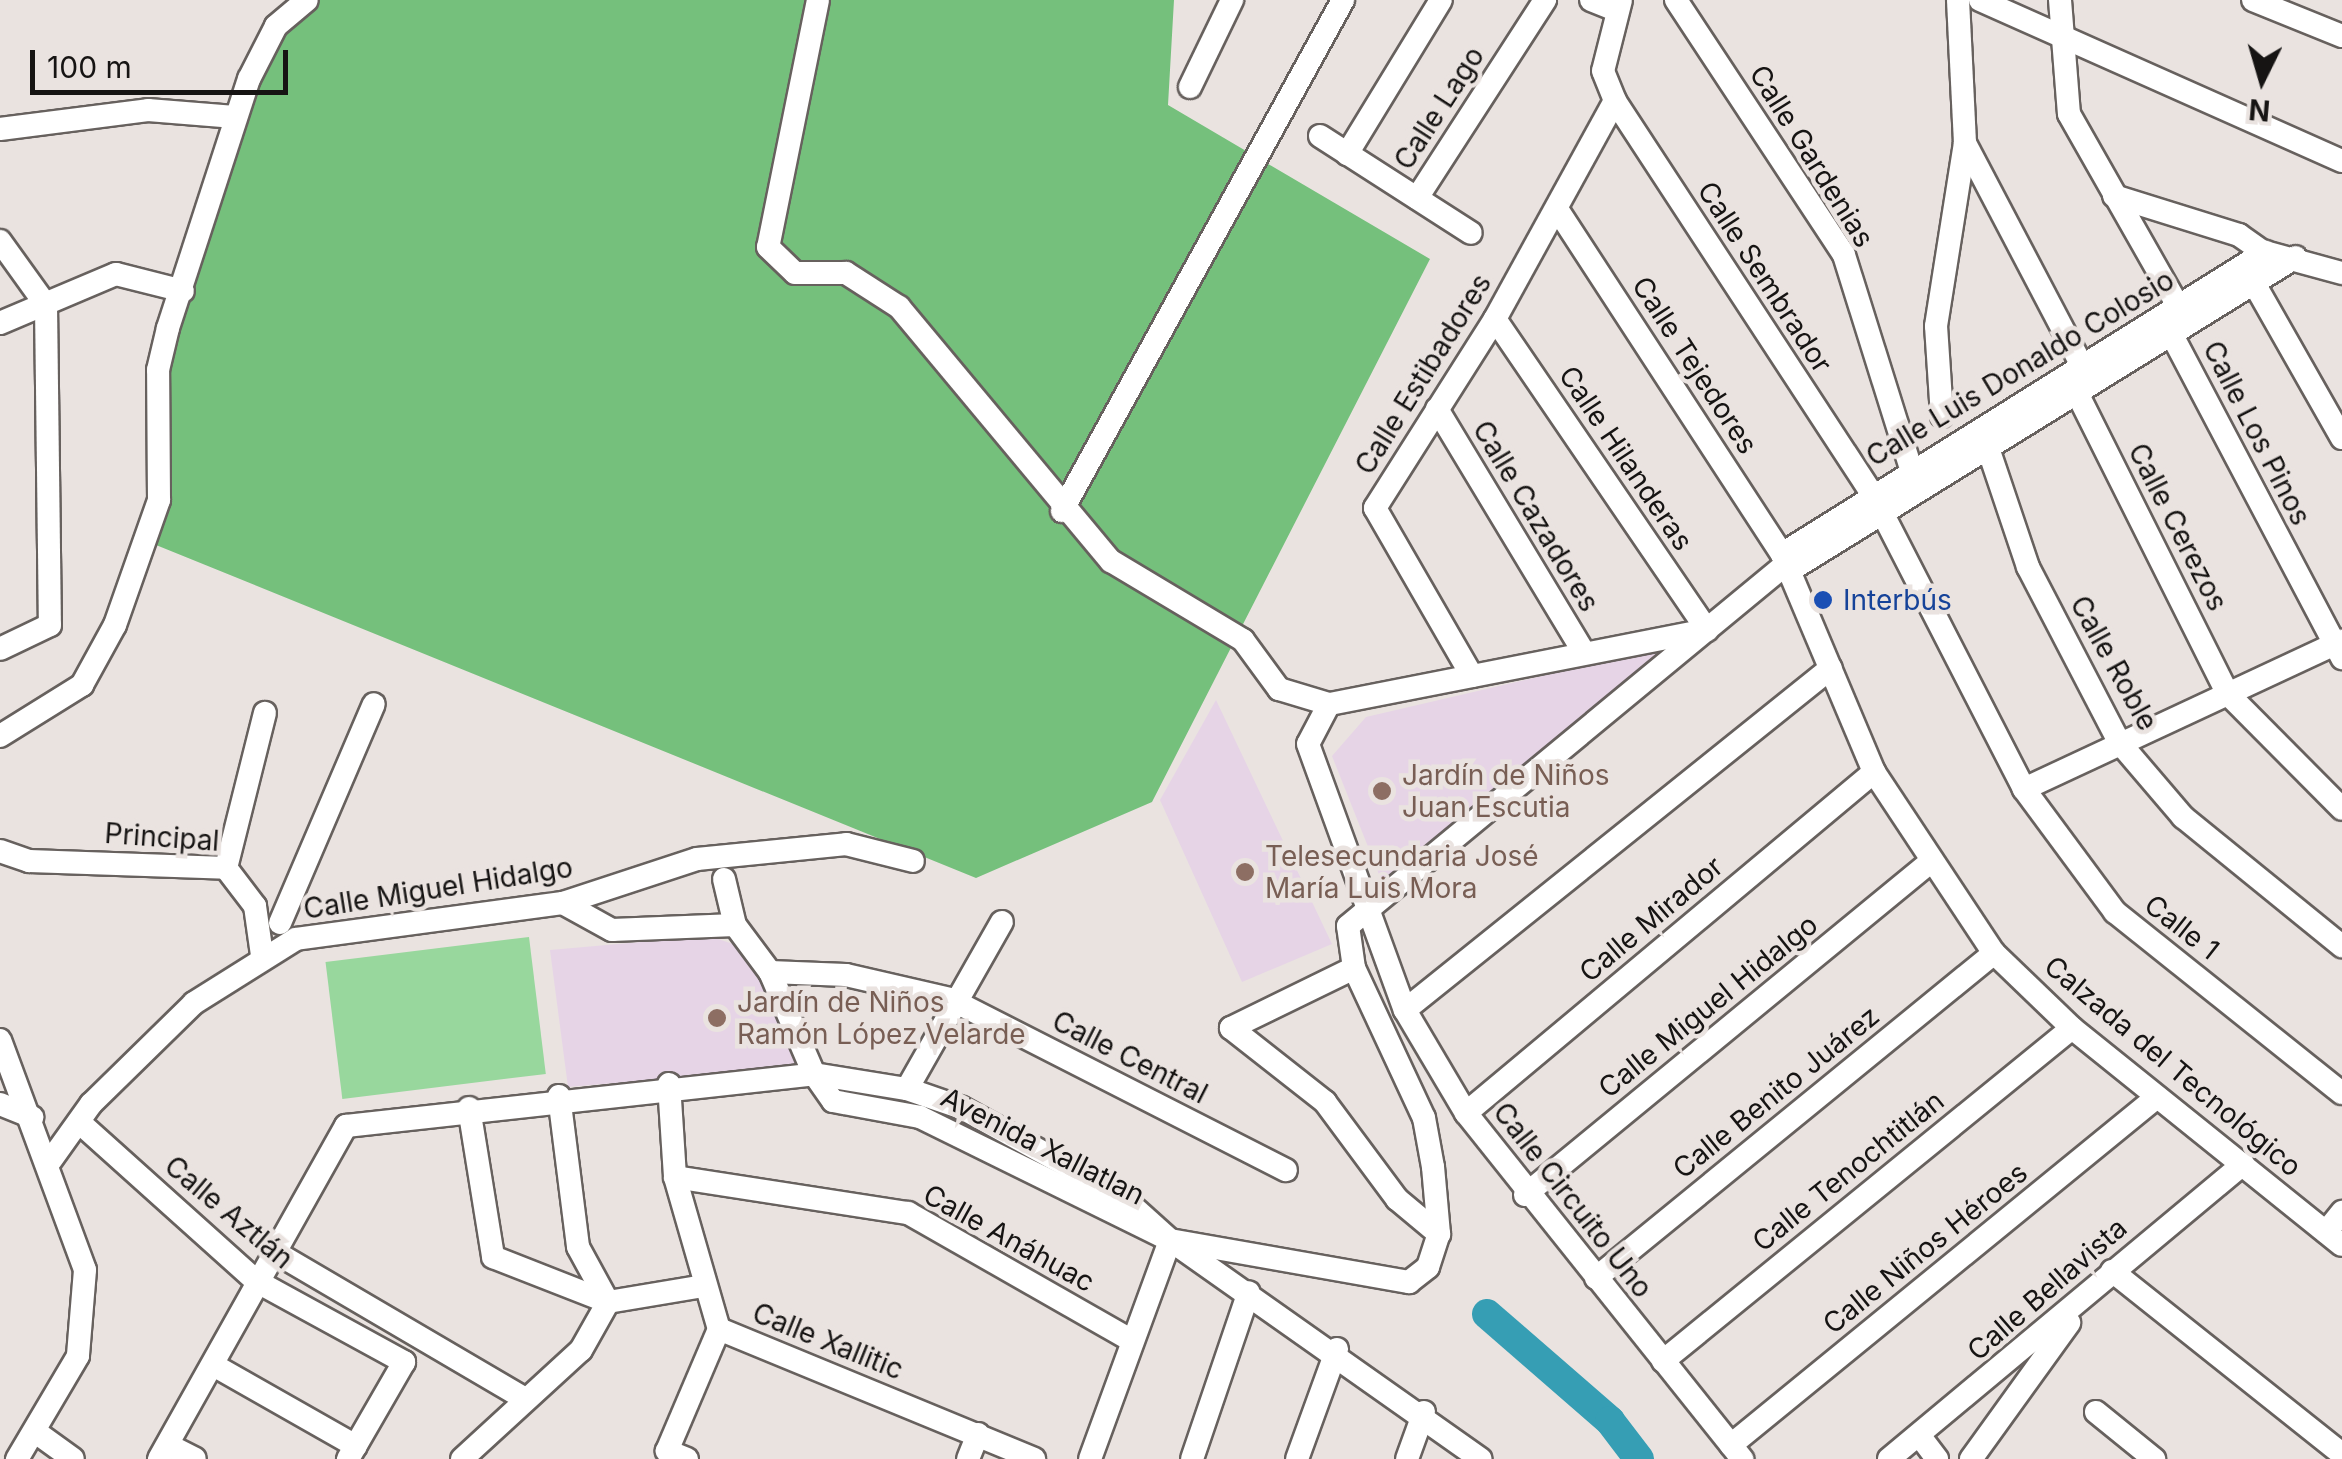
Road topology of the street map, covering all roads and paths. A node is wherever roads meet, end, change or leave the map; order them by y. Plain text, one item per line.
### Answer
1 (307, 0) edge
2 (818, 0) edge
3 (1232, 0) edge
4 (1343, 0) edge
5 (1440, 0) edge
6 (1545, 0) edge
7 (1591, 0) edge
8 (1676, 0) edge
9 (1958, 0) edge
10 (1980, 0) edge
11 (2060, 0) edge
12 (2253, 0) edge
13 (1618, 5) edge
14 (2342, 36) edge
15 (2063, 42) junction
16 (1190, 87) dead end
17 (1615, 100) junction
18 (235, 117) junction
19 (0, 129) edge
20 (1320, 136) dead end
21 (1965, 143) junction
22 (1346, 154) junction
23 (2342, 160) edge
24 (2114, 196) junction
25 (1417, 198) junction
26 (1558, 209) junction
27 (1471, 234) dead end
28 (0, 240) edge
29 (2281, 259) junction
30 (2342, 273) edge
31 (2256, 285) junction
32 (183, 291) junction
33 (46, 305) junction
34 (1495, 318) junction
35 (0, 324) edge
36 (2181, 325) junction
37 (2082, 377) junction
38 (1437, 409) junction
39 (1942, 416) dead end
40 (2342, 438) edge
41 (1987, 445) junction
42 (1911, 470) junction
43 (1877, 502) junction
44 (1062, 511) junction
45 (1786, 563) junction
46 (1707, 630) junction
47 (0, 648) edge
48 (2338, 649) edge
49 (1584, 653) junction
50 (1831, 668) junction
51 (1472, 676) junction
52 (2227, 693) junction
53 (374, 704) dead end
54 (1329, 704) junction
55 (266, 713) dead end
56 (0, 736) edge
57 (2120, 742) junction
58 (1874, 772) junction
59 (2024, 789) junction
60 (2342, 809) edge
61 (0, 851) edge
62 (912, 861) dead end
63 (1929, 863) junction
64 (226, 868) junction
65 (724, 879) dead end
66 (564, 903) junction
67 (255, 906) junction
68 (1367, 917) junction
69 (1002, 922) dead end
70 (735, 925) junction
71 (288, 931) junction
72 (2342, 946) edge
73 (1994, 952) junction
74 (262, 955) junction
75 (1354, 968) junction
76 (770, 972) junction
77 (950, 1000) junction
78 (1405, 1010) junction
79 (2072, 1028) junction
80 (0, 1040) edge
81 (814, 1074) junction
82 (2339, 1082) edge
83 (669, 1084) junction
84 (907, 1088) junction
85 (559, 1096) junction
86 (2156, 1097) junction
87 (0, 1104) edge
88 (469, 1108) junction
89 (927, 1108) junction
90 (1466, 1113) junction
91 (33, 1117) junction
92 (79, 1122) junction
93 (51, 1160) junction
94 (2242, 1164) junction
95 (1286, 1170) dead end
96 (675, 1177) junction
97 (1525, 1195) junction
98 (2337, 1226) edge
99 (1439, 1234) junction
100 (1170, 1240) junction
101 (273, 1251) junction
102 (2112, 1271) junction
103 (1596, 1278) junction
104 (256, 1281) junction
105 (704, 1286) junction
106 (1249, 1292) junction
107 (2088, 1296) junction
108 (608, 1302) junction
109 (720, 1329) junction
110 (1130, 1340) junction
111 (1337, 1349) junction
112 (1662, 1361) junction
113 (216, 1366) junction
114 (522, 1397) junction
115 (1424, 1412) junction
116 (2096, 1412) dead end
117 (38, 1434) junction
118 (978, 1434) junction
119 (1920, 1435) junction
120 (164, 1452) edge
121 (352, 1452) edge
122 (1736, 1452) edge
123 (2342, 1454) edge
124 (677, 1455) edge
125 (17, 1459) edge
126 (72, 1459) edge
127 (195, 1459) edge
128 (462, 1459) edge
129 (968, 1459) edge
130 (1034, 1459) edge
131 (1090, 1459) edge
132 (1192, 1459) edge
133 (1297, 1459) edge
134 (1406, 1459) edge
135 (1481, 1459) edge
136 (1890, 1459) edge
137 (1938, 1459) edge
138 (1971, 1459) edge
139 (2154, 1459) edge

1 - 18 street
2 - 44 street
3 - 16 street
4 - 44 street
5 - 22 street
6 - 25 street, Calle Lago
7 - 13 street
8 - 42 street, Calle Gardenias
9 - 21 street
10 - 15 street
11 - 15 street, Calle Los Pinos
12 - 14 street
13 - 17 street, Calle Sembrador
15 - 23 street
15 - 24 street, Calle Los Pinos
17 - 26 street, Calle Estibadores
17 - 43 street, Calle Sembrador
18 - 19 street
18 - 32 street
20 - 22 street
21 - 37 street, Calle Cerezos
21 - 39 street
22 - 25 street
24 - 29 street
24 - 36 street, Calle Los Pinos
25 - 27 street
26 - 34 street, Calle Estibadores
26 - 45 street, Calle Tejedores
28 - 33 street
29 - 30 street
29 - 31 street, Calle Luis Donaldo Colosio
29 - 36 street, Calle Luis Donaldo Colosio
31 - 36 street, Calle Luis Donaldo Colosio
31 - 40 street
32 - 33 street
32 - 56 street
33 - 35 street
33 - 47 street
34 - 38 street, Calle Estibadores
34 - 46 street, Calle Hilanderas
36 - 37 street, Calle Luis Donaldo Colosio
36 - 48 street, Calle Los Pinos
37 - 41 street, Calle Luis Donaldo Colosio
37 - 42 street, Calle Luis Donaldo Colosio
37 - 52 street, Calle Cerezos
38 - 49 street, Calle Cazadores
38 - 51 street, Calle Estibadores
41 - 43 street, Calle Luis Donaldo Colosio
41 - 57 street, Calle Roble
42 - 43 street, Calle Luis Donaldo Colosio
43 - 45 street, Calle Luis Donaldo Colosio
43 - 59 street, Calle Sembrador
44 - 54 street
45 - 46 street, Calle Luis Donaldo Colosio
45 - 50 street, Calzada del Tecnológico
46 - 49 street
46 - 68 street, Calle Luis Donaldo Colosio
48 - 52 street
49 - 51 street
50 - 58 street, Calzada del Tecnológico
50 - 78 street
51 - 54 street
52 - 57 street
52 - 60 street, Calle Cerezos
53 - 71 street
54 - 68 street, Calle Circuito Uno
55 - 64 street
57 - 59 street
57 - 72 street, Calle Roble
58 - 63 street, Calzada del Tecnológico
58 - 90 street, Calle Mirador
59 - 82 street, Calle 1
61 - 64 street, Principal
62 - 66 street, Calle Miguel Hidalgo
63 - 73 street, Calzada del Tecnológico
63 - 97 street, Calle Miguel Hidalgo
64 - 67 street, Principal
65 - 70 street
66 - 70 street
66 - 71 street, Calle Miguel Hidalgo
67 - 71 street
67 - 74 street, Principal
68 - 75 street
68 - 78 street, Calle Circuito Uno
69 - 77 street
70 - 76 street
71 - 74 street, Calle Miguel Hidalgo
73 - 79 street, Calzada del Tecnológico
73 - 103 street, Calle Benito Juárez
74 - 92 street, Calle Miguel Hidalgo
75 - 99 street
75 - 99 street
76 - 77 street, Calle Central
76 - 81 street
77 - 84 street
77 - 95 street, Calle Central
78 - 90 street, Calle Circuito Uno
79 - 86 street, Calzada del Tecnológico
79 - 112 street, Calle Tenochtitlán
80 - 91 street
81 - 83 street
81 - 84 street
81 - 89 street, Avenida Xallatlan
83 - 85 street
83 - 96 street, Calle Xallitic
84 - 89 street
85 - 88 street
85 - 108 street
86 - 94 street, Calzada del Tecnológico
86 - 122 street, Calle Niños Héroes
87 - 91 street
88 - 101 street
88 - 108 street
89 - 100 street, Avenida Xallatlan
90 - 97 street, Calle Circuito Uno
91 - 93 street
92 - 93 street, Calle Miguel Hidalgo
92 - 104 street, Calle Aztlán
93 - 117 street
94 - 98 street, Calzada del Tecnológico
94 - 102 street, Calle Bellavista
96 - 105 street, Calle Xallitic
96 - 110 street, Calle Anáhuac
97 - 103 street, Calle Circuito Uno
99 - 100 street
100 - 106 street, Avenida Xallatlan
100 - 110 street
101 - 104 street
101 - 114 street
102 - 107 street, Calle Bellavista
102 - 123 street
103 - 112 street, Calle Circuito Uno
104 - 113 street
104 - 121 street, Calle Aztlán
105 - 108 street
105 - 109 street, Calle Xallitic
106 - 111 street, Avenida Xallatlan
106 - 132 street
107 - 119 street, Calle Bellavista
107 - 138 street
108 - 114 street
109 - 118 street, Calle Xallitic
109 - 124 street
110 - 131 street
111 - 115 street, Avenida Xallatlan
111 - 133 street
112 - 122 street, Calle Circuito Uno
113 - 120 street
113 - 121 street
114 - 128 street
115 - 134 street
115 - 135 street, Avenida Xallatlan
116 - 139 street
117 - 125 street
117 - 126 street
118 - 129 street
118 - 130 street, Calle Xallitic
119 - 136 street, Calle Bellavista
119 - 137 street
120 - 127 street

